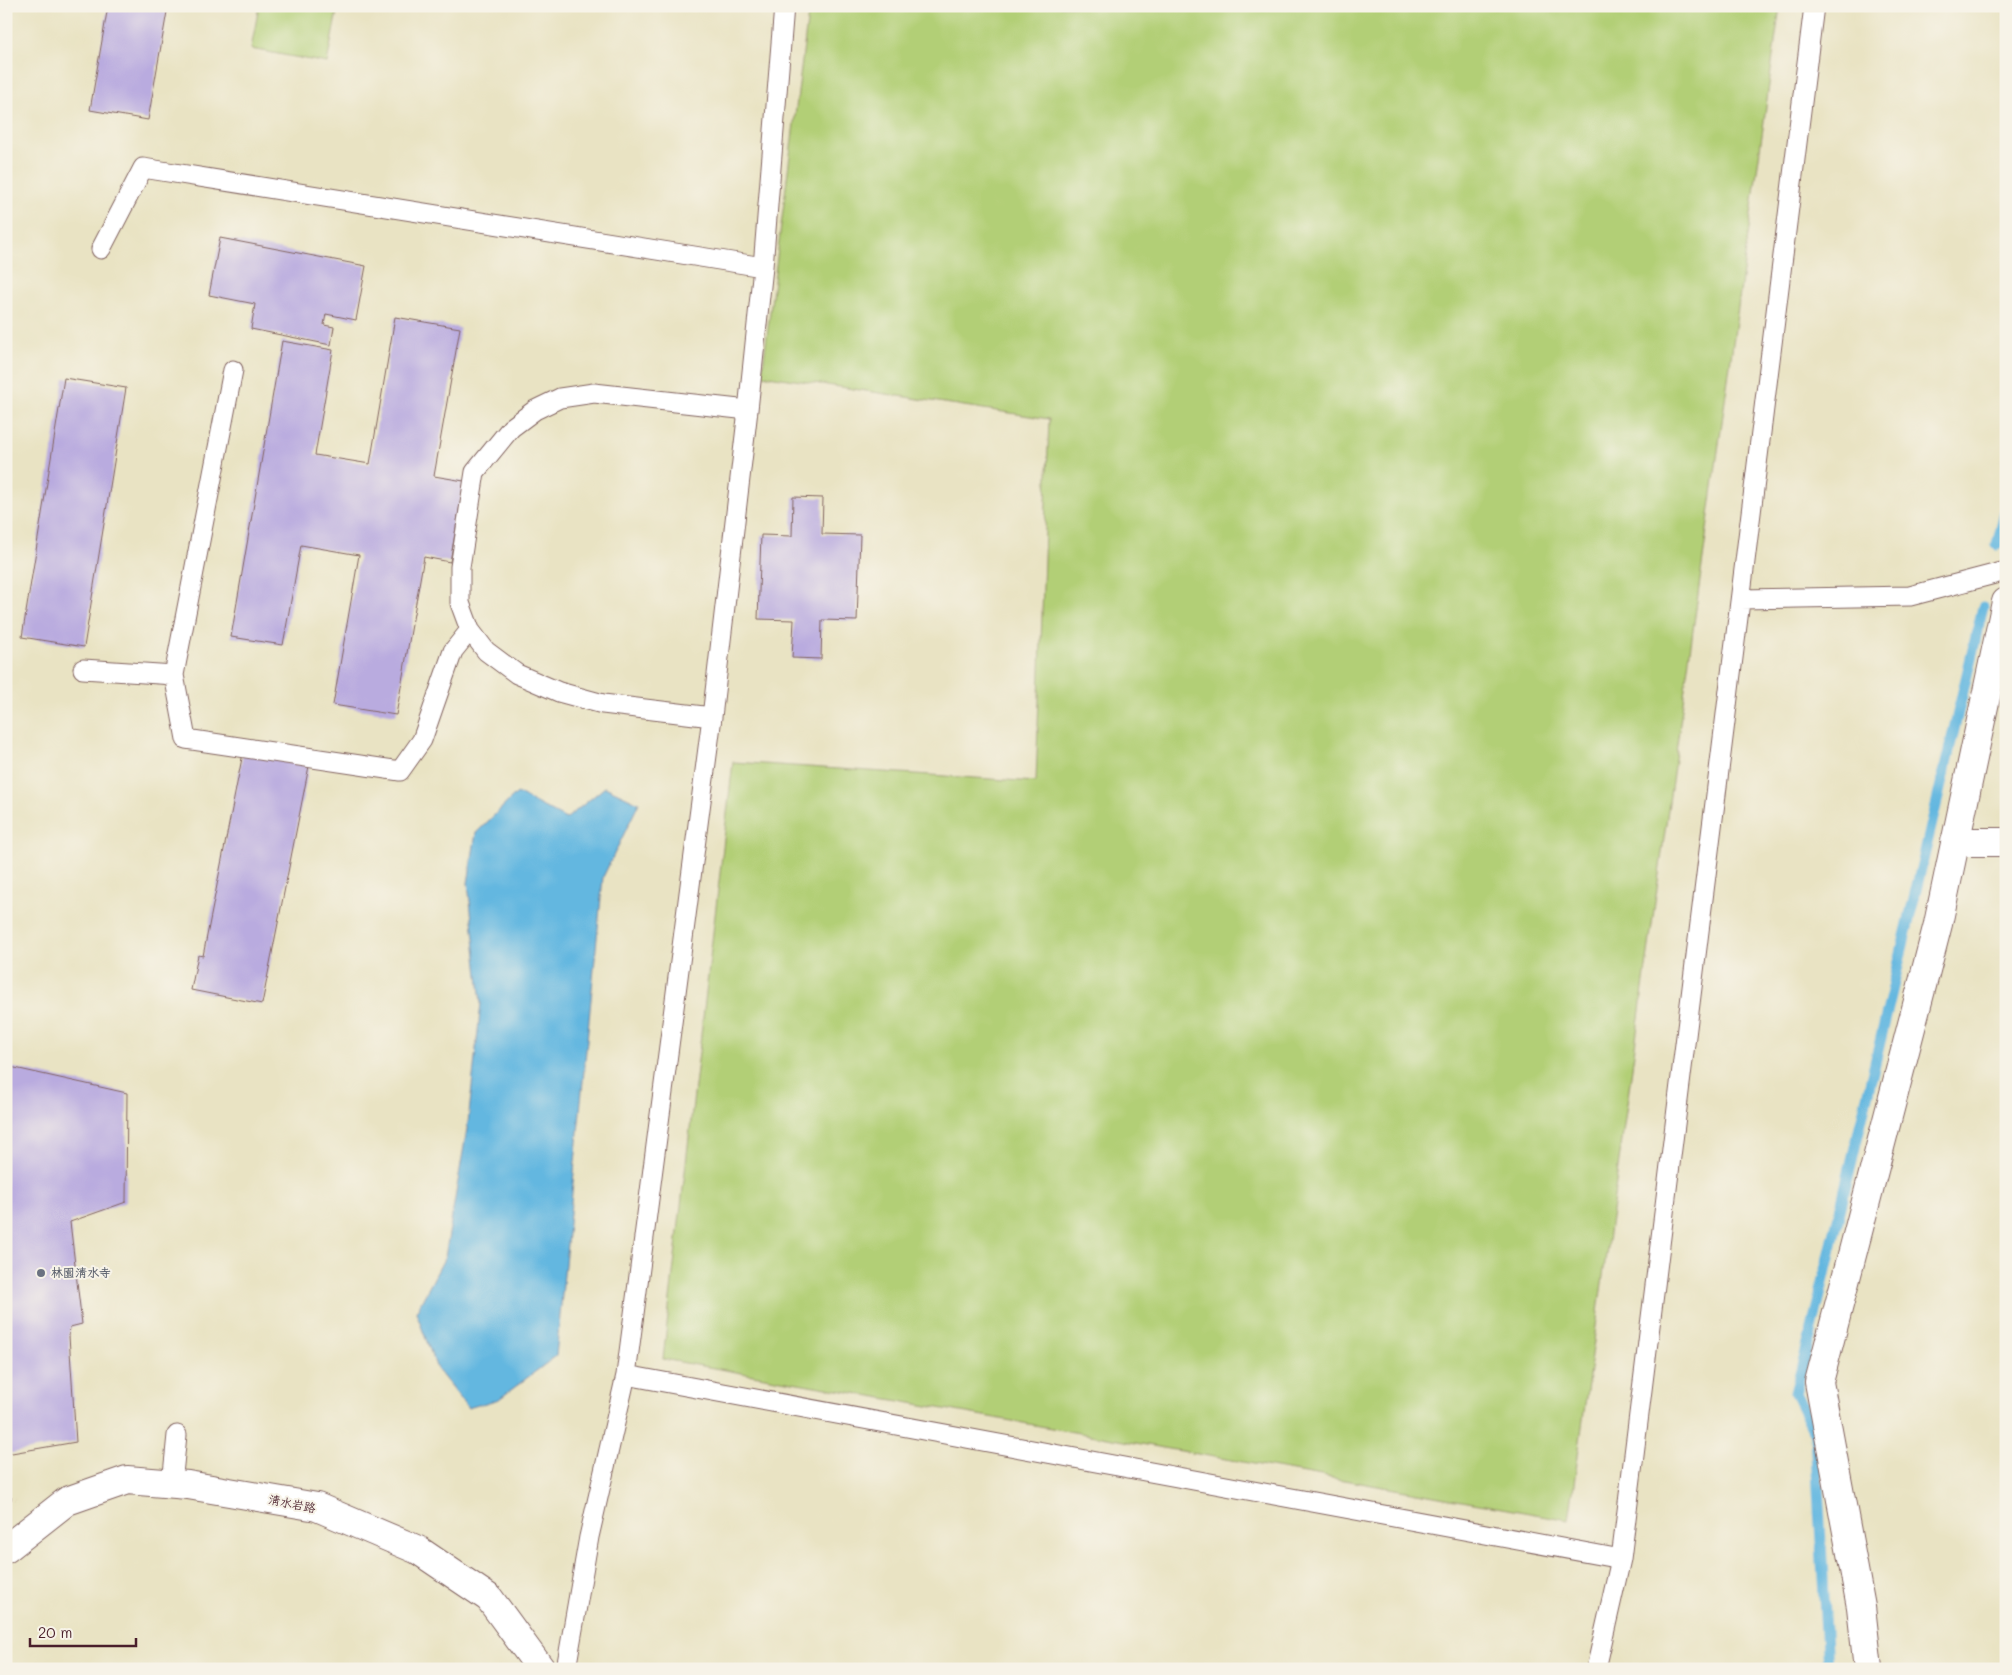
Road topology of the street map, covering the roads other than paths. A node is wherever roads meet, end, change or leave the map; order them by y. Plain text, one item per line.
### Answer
1 (784, 6) edge
2 (1814, 6) edge
3 (100, 249) dead end
4 (763, 267) junction
5 (233, 370) dead end
6 (748, 410) junction
7 (2006, 572) edge
8 (1741, 599) junction
9 (2006, 602) edge
10 (470, 630) junction
11 (83, 669) dead end
12 (174, 675) junction
13 (712, 718) junction
14 (1955, 842) junction
15 (2006, 842) edge
16 (626, 1376) junction
17 (177, 1436) dead end
18 (172, 1484) junction
19 (6, 1550) edge
20 (1621, 1558) junction
21 (541, 1669) edge
22 (566, 1669) edge
23 (1596, 1669) edge
24 (1868, 1669) edge

1 - 4 lane
2 - 8 lane
3 - 4 lane
4 - 6 lane
5 - 12 lane
6 - 10 lane
6 - 13 lane
7 - 8 lane
8 - 20 lane
9 - 14 street
10 - 12 lane
10 - 13 lane
11 - 12 lane
13 - 16 lane
14 - 15 street
14 - 24 street
16 - 20 lane
16 - 22 lane
17 - 18 lane
18 - 19 street, 清水岩路
18 - 21 street, 清水岩路
20 - 23 lane

